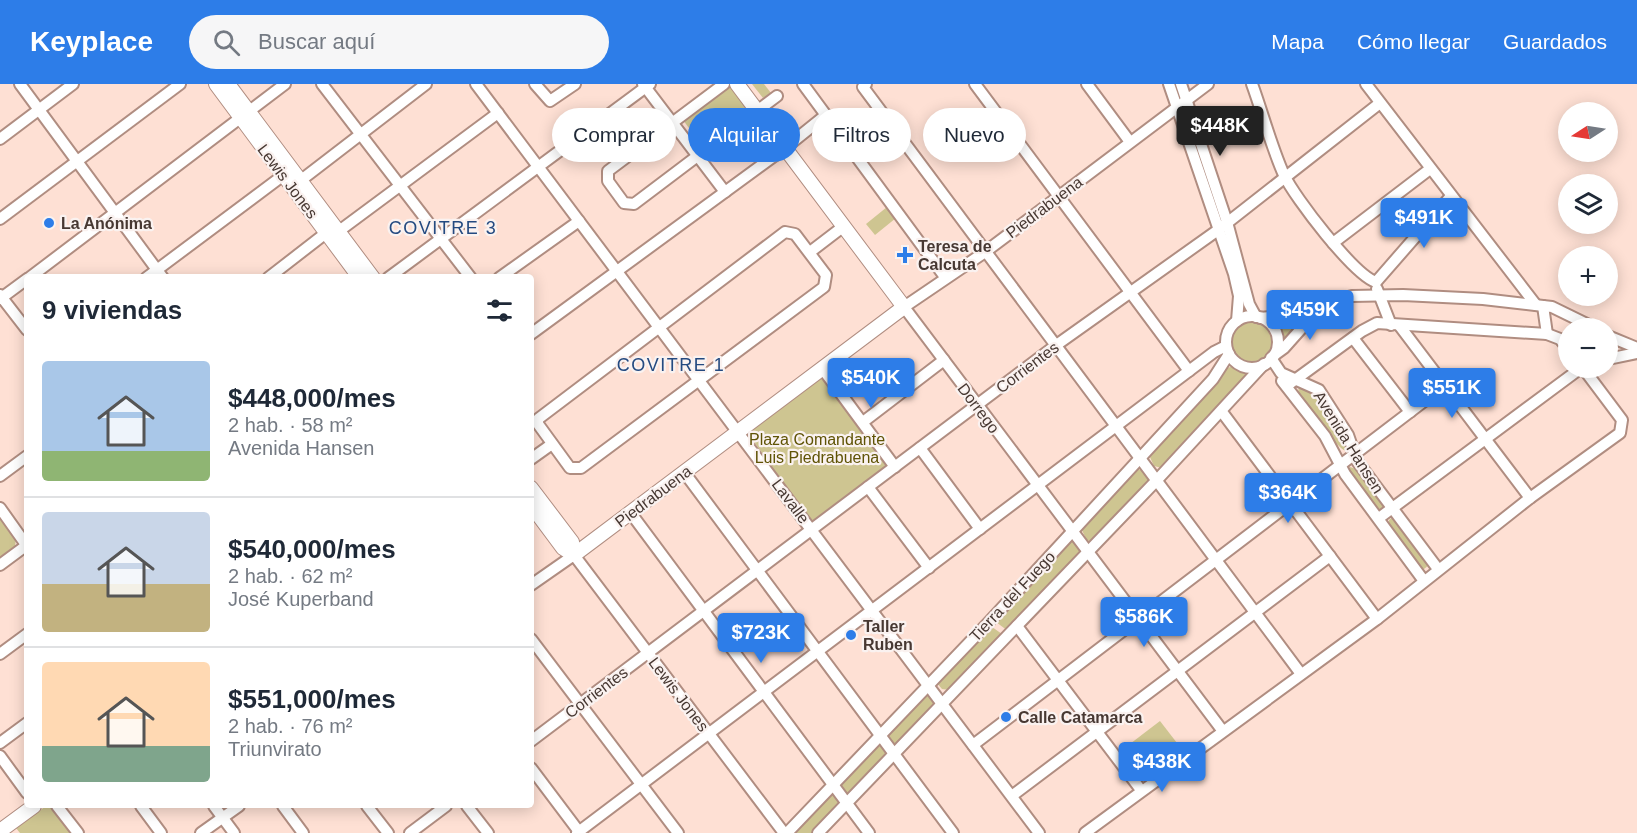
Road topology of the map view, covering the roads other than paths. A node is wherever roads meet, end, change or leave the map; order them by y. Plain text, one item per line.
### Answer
1 (20, 84) edge
2 (73, 84) edge
3 (180, 84) edge
4 (216, 84) edge
5 (228, 84) edge
6 (285, 84) edge
7 (322, 84) edge
8 (426, 84) edge
9 (476, 84) edge
10 (535, 84) edge
11 (575, 84) edge
12 (724, 84) edge
13 (737, 84) edge
14 (803, 84) edge
15 (975, 84) edge
16 (1087, 84) edge
17 (1169, 84) edge
18 (1181, 84) edge
19 (1208, 84) edge
20 (1252, 84) edge
21 (1366, 84) edge
22 (646, 85) edge
23 (865, 85) edge
24 (777, 96) dead end
25 (1380, 103) junction
26 (1181, 104) junction
27 (663, 108) edge
28 (756, 108) edge
29 (762, 108) edge
30 (821, 108) edge
31 (38, 111) junction
32 (498, 113) junction
33 (244, 114) junction
34 (676, 122) edge
35 (812, 126) edge
36 (676, 127) edge
37 (362, 133) junction
38 (800, 136) edge
39 (0, 139) edge
40 (688, 142) edge
41 (1130, 142) junction
42 (76, 162) junction
43 (621, 162) edge
44 (692, 162) edge
45 (703, 162) edge
46 (766, 162) edge
47 (796, 162) edge
48 (861, 162) edge
49 (538, 167) junction
50 (1430, 169) junction
51 (1285, 177) junction
52 (292, 178) junction
53 (401, 186) junction
54 (725, 192) junction
55 (1058, 196) junction
56 (1451, 196) junction
57 (114, 213) junction
58 (0, 219) edge
59 (579, 221) junction
60 (1227, 222) junction
61 (844, 226) junction
62 (1218, 230) junction
63 (333, 232) junction
64 (441, 238) junction
65 (1333, 243) junction
66 (810, 252) junction
67 (985, 252) junction
68 (617, 271) junction
69 (160, 273) edge
70 (33, 274) edge
71 (274, 274) edge
72 (358, 274) edge
73 (370, 274) edge
74 (393, 274) edge
75 (468, 274) edge
76 (505, 274) edge
77 (945, 277) junction
78 (24, 281) edge
79 (1376, 282) junction
80 (1129, 293) junction
81 (1377, 295) junction
82 (1, 297) edge
83 (1325, 302) junction
84 (1539, 305) junction
85 (904, 307) junction
86 (1258, 317) junction
87 (1576, 318) edge
88 (1237, 321) junction
89 (1395, 325) junction
90 (24, 326) edge
91 (659, 326) junction
92 (534, 332) edge
93 (1546, 334) junction
94 (1353, 338) junction
95 (1558, 338) edge
96 (1618, 340) edge
97 (1054, 346) junction
98 (1637, 348) edge
99 (1228, 350) junction
100 (1637, 353) edge
101 (1618, 357) edge
102 (944, 360) junction
103 (1269, 360) junction
104 (822, 368) junction
105 (1189, 371) junction
106 (1568, 378) edge
107 (1590, 378) edge
108 (700, 380) junction
109 (1292, 382) junction
110 (1444, 386) junction
111 (977, 405) junction
112 (1222, 412) junction
113 (1410, 412) junction
114 (863, 422) junction
115 (1114, 426) junction
116 (739, 431) junction
117 (1486, 439) junction
118 (552, 444) junction
119 (920, 448) junction
120 (1354, 455) junction
121 (534, 457) edge
122 (24, 458) edge
123 (1140, 458) junction
124 (1341, 465) junction
125 (895, 467) junction
126 (684, 472) junction
127 (0, 476) edge
128 (1157, 480) junction
129 (1037, 485) junction
130 (868, 487) junction
131 (534, 492) edge
132 (1530, 498) junction
133 (1289, 502) junction
134 (0, 508) edge
135 (534, 509) edge
136 (1393, 509) junction
137 (630, 512) junction
138 (1379, 518) junction
139 (812, 528) junction
140 (980, 529) junction
141 (1073, 531) junction
142 (24, 541) edge
143 (24, 547) edge
144 (1088, 550) junction
145 (574, 555) junction
146 (1330, 556) junction
147 (1214, 560) junction
148 (0, 565) edge
149 (929, 568) junction
150 (1438, 569) junction
151 (757, 571) junction
152 (1424, 581) junction
153 (534, 583) edge
154 (702, 612) junction
155 (872, 612) junction
156 (1254, 613) junction
157 (1139, 617) junction
158 (1377, 619) junction
159 (1017, 626) junction
160 (24, 636) edge
161 (534, 643) edge
162 (818, 652) junction
163 (648, 653) junction
164 (0, 654) edge
165 (1179, 671) junction
166 (1301, 674) junction
167 (1057, 680) junction
168 (928, 685) junction
169 (764, 691) junction
170 (943, 703) junction
171 (580, 705) junction
172 (24, 725) edge
173 (1222, 730) junction
174 (708, 733) junction
175 (1098, 733) junction
176 (880, 735) junction
177 (534, 739) edge
178 (0, 743) edge
179 (973, 745) junction
180 (894, 754) junction
181 (0, 756) edge
182 (534, 772) edge
183 (835, 784) junction
184 (640, 785) junction
185 (24, 789) edge
186 (1141, 790) junction
187 (1013, 795) junction
188 (848, 803) junction
189 (31, 808) edge
190 (59, 808) edge
191 (142, 808) edge
192 (215, 808) edge
193 (235, 808) edge
194 (284, 808) edge
195 (369, 808) edge
196 (443, 808) edge
197 (469, 808) edge
198 (222, 817) junction
199 (2, 831) edge
200 (579, 832) edge
201 (78, 833) edge
202 (161, 833) edge
203 (201, 833) edge
204 (234, 833) edge
205 (303, 833) edge
206 (388, 833) edge
207 (410, 833) edge
208 (488, 833) edge
209 (678, 833) edge
210 (785, 833) edge
211 (818, 833) edge
212 (869, 833) edge
213 (953, 833) edge
214 (1039, 833) edge
215 (1085, 833) edge

1 - 31 street
2 - 31 street
3 - 42 street
4 - 33 main road, Lewis Jones
5 - 33 main road, Lewis Jones
6 - 33 street
7 - 37 street
8 - 37 street
9 - 32 street, Lavalle
10 - 11 street
12 - 34 street
13 - 28 main road, Dorrego
14 - 30 street
15 - 55 street
16 - 41 street
17 - 26 street
18 - 26 street
19 - 26 street, Piedrabuena
20 - 51 street
21 - 25 street
22 - 27 street
22 - 49 street
23 - 67 street
24 - 29 street
25 - 50 street
25 - 51 street, Corrientes
26 - 41 street, Piedrabuena
26 - 60 street
26 - 62 street
31 - 39 street
31 - 42 street
32 - 49 street, Lavalle
32 - 53 street
33 - 52 main road, Lewis Jones
33 - 57 street
35 - 38 street
36 - 40 street
37 - 52 street
37 - 53 street
41 - 55 street, Piedrabuena
42 - 57 street
42 - 58 street
43 - 44 street
45 - 54 street
46 - 54 street
47 - 61 main road, Dorrego
48 - 77 street
49 - 59 street, Lavalle
49 - 64 street
50 - 56 street
50 - 65 street
51 - 60 street, Corrientes
51 - 65 street
52 - 63 main road, Lewis Jones
52 - 69 street
53 - 63 street
53 - 64 street
54 - 68 street
55 - 67 street, Piedrabuena
55 - 80 street
56 - 79 street
56 - 84 street
57 - 69 street
57 - 70 street
59 - 68 street, Lavalle
59 - 76 street
60 - 62 street, Corrientes
60 - 86 street
61 - 66 street
61 - 85 main road, Dorrego
62 - 80 street, Corrientes
62 - 88 street
63 - 71 street
63 - 72 main road, Lewis Jones
63 - 73 main road, Lewis Jones
64 - 74 street
64 - 75 street
65 - 79 street
66 - 91 street
66 - 108 street
67 - 77 street, Piedrabuena
67 - 97 street
68 - 91 street, Lavalle
68 - 92 street
77 - 85 street, Piedrabuena
78 - 82 street
79 - 81 street
80 - 97 street, Corrientes
80 - 105 street
81 - 83 street
81 - 84 street
81 - 89 street
82 - 90 street
83 - 86 street
83 - 103 street, Tierra del Fuego
84 - 87 street
84 - 93 street
85 - 102 street, Dorrego
85 - 104 main road, Piedrabuena
86 - 88 street
86 - 103 street
88 - 99 street
89 - 93 street
89 - 94 street
89 - 110 street
91 - 108 street, Lavalle
91 - 118 street
93 - 95 street
94 - 109 street
94 - 113 street
96 - 98 street
97 - 111 street, Corrientes
97 - 115 street
99 - 103 street
99 - 105 street
99 - 123 street, Tierra del Fuego
100 - 101 street
102 - 111 street, Dorrego
102 - 114 street
103 - 109 street, Avenida Hansen
103 - 112 street, Tierra del Fuego
104 - 114 street
104 - 116 main road, Piedrabuena
105 - 115 street
106 - 117 street
107 - 132 street
108 - 116 street, Lavalle
108 - 118 street
109 - 120 street, Avenida Hansen
109 - 124 street, Avenida Hansen
110 - 113 street
110 - 117 street
111 - 119 street, Corrientes
111 - 129 street, Dorrego
112 - 128 street, Tierra del Fuego
112 - 133 street
113 - 120 street
114 - 125 street
115 - 123 street
115 - 129 street
116 - 126 main road, Piedrabuena
116 - 139 street, Lavalle
117 - 132 street
117 - 136 street
118 - 121 street
119 - 125 street, Corrientes
119 - 140 street
120 - 124 street
120 - 136 street, Avenida Hansen
122 - 127 street
123 - 128 street
123 - 141 street, Tierra del Fuego
124 - 133 street
124 - 138 street, Avenida Hansen
125 - 130 street, Corrientes
126 - 137 main road, Piedrabuena
126 - 151 street
128 - 144 street, Tierra del Fuego
128 - 147 street
129 - 140 street
129 - 141 street, Dorrego
130 - 139 street, Corrientes
130 - 149 street
131 - 145 main road, Lewis Jones
132 - 150 street
133 - 146 street
133 - 147 street
134 - 142 street
135 - 145 main road, Lewis Jones
136 - 138 street
136 - 150 street, Avenida Hansen
137 - 145 main road, Piedrabuena
137 - 154 street
138 - 152 street, Avenida Hansen
139 - 151 street, Corrientes
139 - 155 street, Lavalle
140 - 149 street
141 - 144 street, Dorrego
141 - 168 street, Tierra del Fuego
143 - 148 street
144 - 157 street, Dorrego
144 - 159 street, Tierra del Fuego
145 - 153 street, Piedrabuena
145 - 163 street, Lewis Jones
146 - 156 street
146 - 158 street
147 - 156 street
147 - 157 street
149 - 155 street
150 - 152 street
151 - 154 street, Corrientes
151 - 162 street
152 - 158 street
154 - 163 street, Corrientes
154 - 169 street
155 - 162 street
155 - 168 street, Lavalle
156 - 165 street
156 - 166 street
157 - 165 street, Dorrego
157 - 167 street
158 - 166 street
159 - 167 street
159 - 170 street, Tierra del Fuego
160 - 164 street
161 - 171 street
162 - 169 street
162 - 176 street
163 - 171 street, Corrientes
163 - 174 street, Lewis Jones
165 - 173 street, Dorrego
165 - 175 street
166 - 173 street
167 - 175 street
167 - 179 street
168 - 170 street, Lavalle
168 - 176 street, Tierra del Fuego
169 - 174 street
169 - 183 street
170 - 179 street, Lavalle
170 - 180 street, Tierra del Fuego
171 - 177 street, Corrientes
171 - 184 street
172 - 178 street
173 - 186 street
174 - 184 street
174 - 210 street, Lewis Jones
175 - 186 street
175 - 187 street
176 - 180 street
176 - 183 street, Tierra del Fuego
179 - 187 street, Lavalle
180 - 188 street, Tierra del Fuego
180 - 213 street
181 - 185 street
182 - 200 street
183 - 188 street
183 - 210 street, Tierra del Fuego
184 - 200 street
184 - 209 street
186 - 215 street
187 - 214 street, Lavalle
188 - 211 street, Tierra del Fuego
188 - 212 street
189 - 199 main road
190 - 201 street
191 - 202 street
192 - 198 street
193 - 198 street
194 - 205 street
195 - 206 street
196 - 207 street
197 - 208 street
198 - 203 street
198 - 204 street

